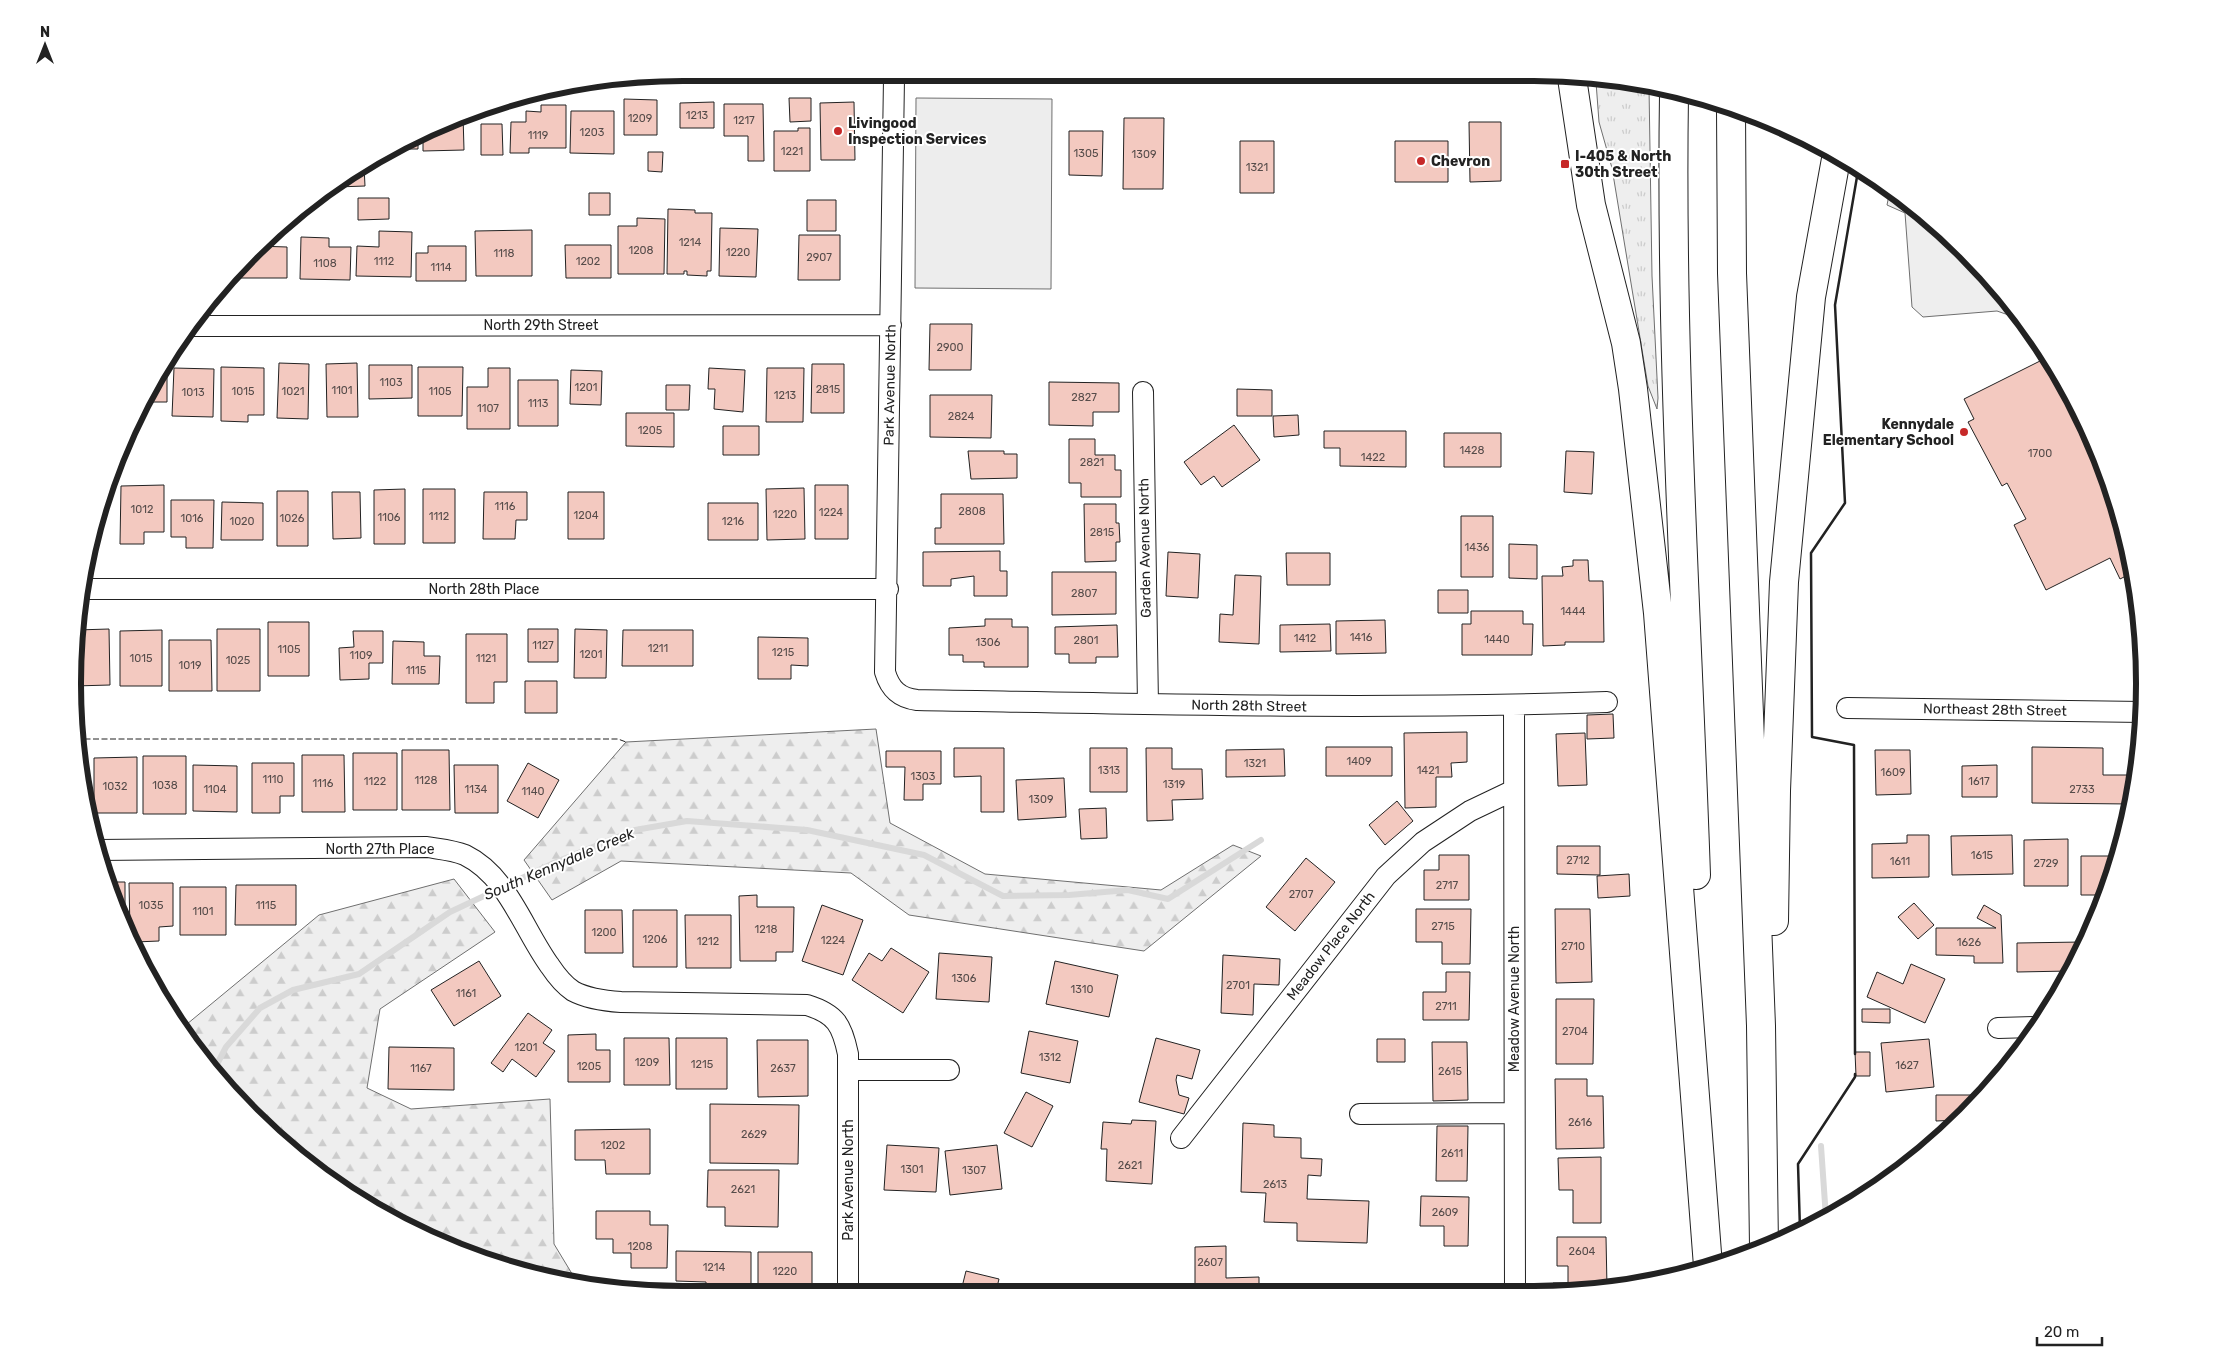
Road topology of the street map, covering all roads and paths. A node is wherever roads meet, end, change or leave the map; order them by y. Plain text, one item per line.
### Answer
1 (894, 81) edge
2 (1573, 83) edge
3 (1674, 98) edge
4 (1731, 115) edge
5 (1835, 162) edge
6 (891, 325) junction
7 (200, 326) edge
8 (1143, 392) dead end
9 (89, 589) edge
10 (888, 589) junction
11 (894, 691) joint
12 (1607, 702) dead end
13 (1148, 704) junction
14 (1514, 706) junction
15 (1847, 708) dead end
16 (2135, 712) edge
17 (1514, 790) junction
18 (105, 850) edge
19 (2027, 1027) edge
20 (1998, 1028) dead end
21 (848, 1070) junction
22 (949, 1070) dead end
23 (1514, 1113) junction
24 (1360, 1114) dead end
25 (1181, 1138) dead end
26 (1706, 1230) junction
27 (1768, 1238) edge
28 (1764, 1240) edge
29 (1708, 1260) edge
30 (848, 1286) edge
31 (1515, 1286) edge

1 - 6 street, Park Avenue North
2 - 26 highway
3 - 26 highway
4 - 28 highway
5 - 27 highway
6 - 7 street, North 29th Street
6 - 10 street, Park Avenue North
8 - 13 street, Garden Avenue North
9 - 10 street, North 28th Place
10 - 11 street, Park Avenue North
11 - 13 street, North 28th Street
12 - 14 street, North 28th Street
13 - 14 street, North 28th Street
14 - 17 street, Meadow Avenue North
15 - 16 street, Northeast 28th Street
17 - 23 street, Meadow Avenue North
17 - 25 street, Meadow Place North
18 - 21 street, North 27th Place
19 - 20 street
21 - 22 street
21 - 30 street, Park Avenue North
23 - 24 street
23 - 31 street, Meadow Avenue North
26 - 29 highway

